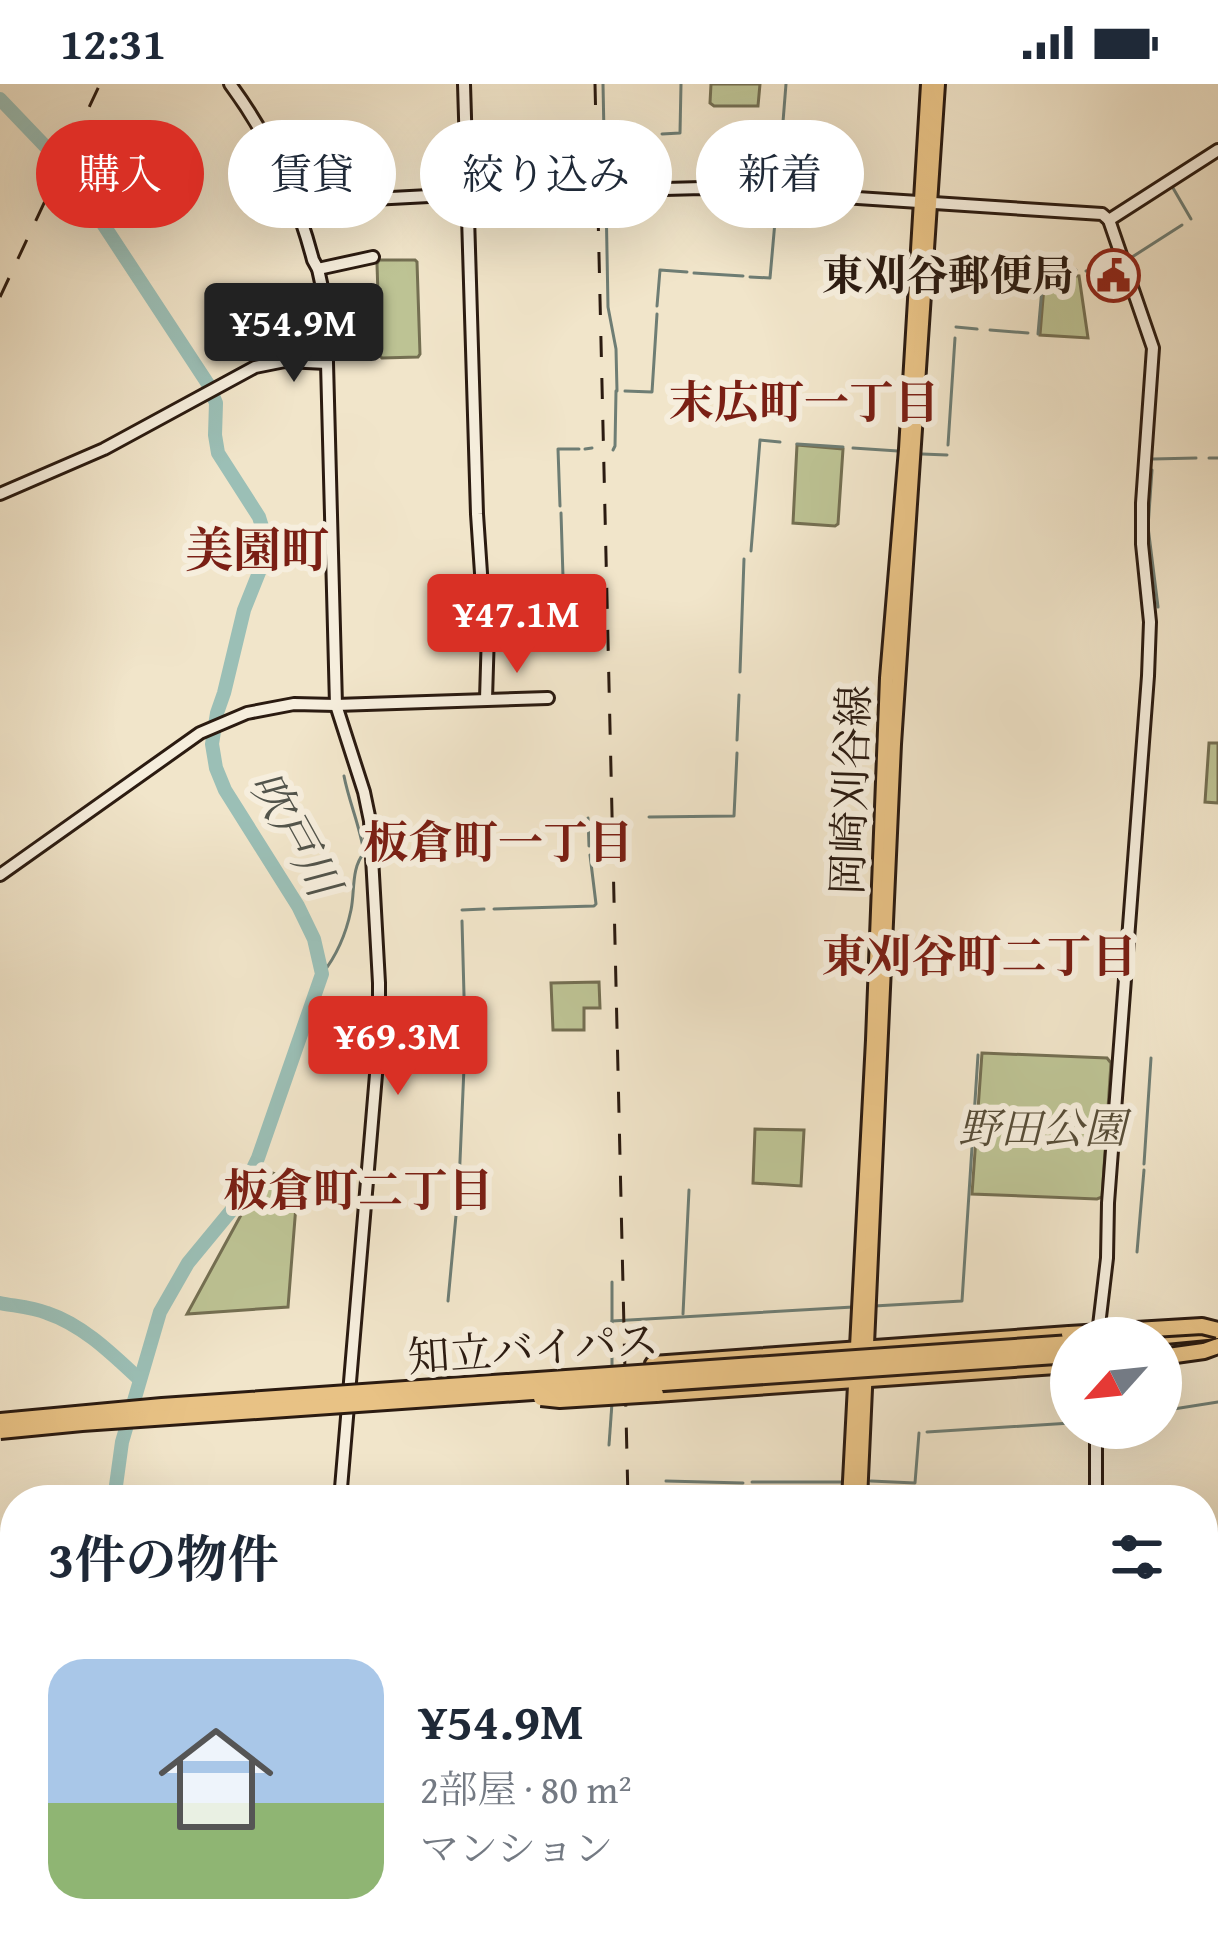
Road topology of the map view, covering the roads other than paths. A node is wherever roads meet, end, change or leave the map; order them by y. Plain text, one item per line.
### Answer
1 (230, 84) edge
2 (464, 84) edge
3 (928, 84) edge
4 (938, 84) edge
5 (254, 120) edge
6 (465, 120) edge
7 (1218, 150) edge
8 (672, 189) edge
9 (926, 203) junction
10 (1109, 220) junction
11 (303, 228) edge
12 (467, 228) edge
13 (373, 257) dead end
14 (318, 269) junction
15 (327, 363) junction
16 (0, 494) edge
17 (548, 698) dead end
18 (486, 700) junction
19 (336, 705) junction
20 (0, 875) edge
21 (1100, 1317) edge
22 (1182, 1329) edge
23 (1218, 1331) edge
24 (1182, 1334) edge
25 (1050, 1340) edge
26 (1050, 1341) edge
27 (1218, 1345) edge
28 (1182, 1349) edge
29 (862, 1350) junction
30 (1050, 1356) edge
31 (1050, 1367) edge
32 (860, 1381) junction
33 (504, 1388) junction
34 (0, 1421) edge
35 (0, 1431) edge
36 (1096, 1449) edge
37 (341, 1485) edge
38 (850, 1485) edge
39 (860, 1485) edge
40 (1096, 1485) edge

1 - 5 street
2 - 6 street
3 - 9 main road, 岡崎刈谷線
4 - 9 main road, 岡崎刈谷線
7 - 10 street
8 - 9 street
9 - 10 street
9 - 29 main road, 岡崎刈谷線
10 - 21 street
11 - 14 street
12 - 18 street
13 - 14 street
14 - 15 street
15 - 16 street
15 - 19 street
17 - 18 street
18 - 19 street
19 - 20 street
19 - 37 street
22 - 23 highway, bridge
23 - 24 highway, bridge
25 - 29 highway
26 - 33 highway, 知立バイパス, bridge
27 - 28 highway
29 - 32 main road, 岡崎刈谷線
29 - 33 highway, bridge
30 - 33 highway, 知立バイパス, bridge
31 - 32 highway
32 - 33 highway, bridge
32 - 38 main road, 岡崎刈谷線
32 - 39 main road, 岡崎刈谷線
33 - 34 highway, 知立バイパス, bridge
33 - 35 highway, 知立バイパス, bridge
36 - 40 street

